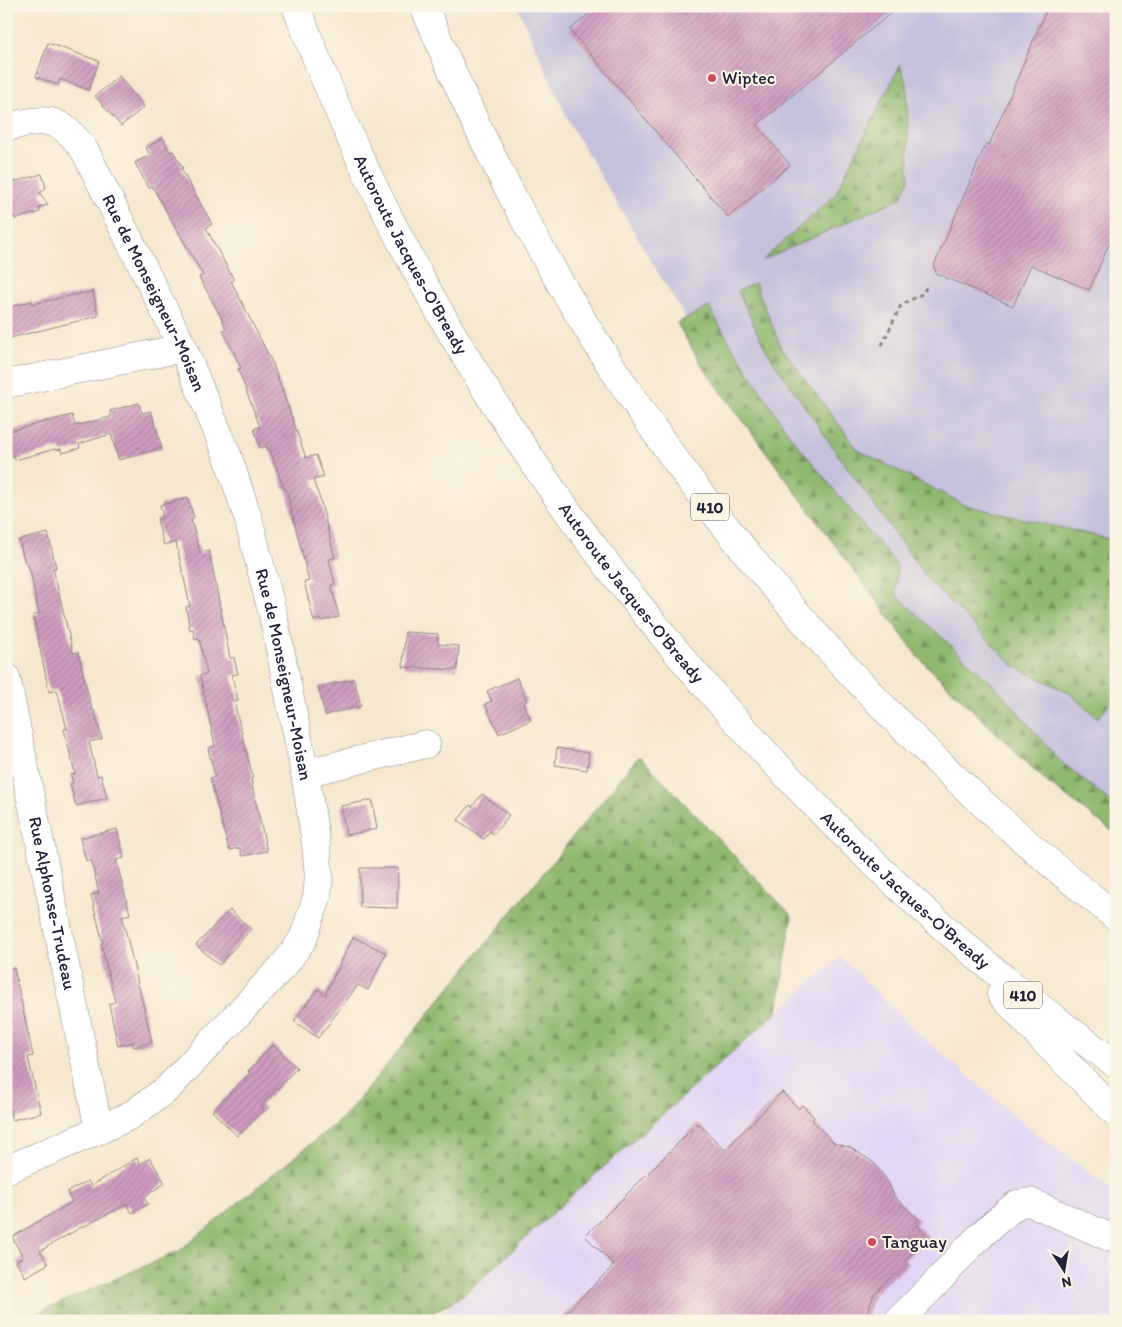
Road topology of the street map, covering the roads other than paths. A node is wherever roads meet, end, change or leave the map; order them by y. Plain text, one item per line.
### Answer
1 (296, 6) edge
2 (424, 6) edge
3 (6, 127) edge
4 (183, 348) junction
5 (6, 384) edge
6 (6, 677) edge
7 (426, 744) dead end
8 (305, 773) junction
9 (1116, 917) edge
10 (935, 920) junction
11 (1116, 1064) edge
12 (1116, 1113) edge
13 (100, 1130) junction
14 (6, 1170) edge
15 (1116, 1240) edge
16 (898, 1321) edge

1 - 10 main road, Autoroute Jacques-O'Bready / 410
2 - 9 main road, 410
3 - 4 main road, Rue de Monseigneur-Moisan
4 - 5 main road
4 - 8 main road, Rue de Monseigneur-Moisan
6 - 13 main road, Rue Alphonse-Trudeau
7 - 8 main road
8 - 13 main road, Rue de Monseigneur-Moisan
10 - 11 main road, Autoroute Jacques-O'Bready / 410
10 - 12 main road
13 - 14 main road, Rue de Monseigneur-Moisan
15 - 16 main road

